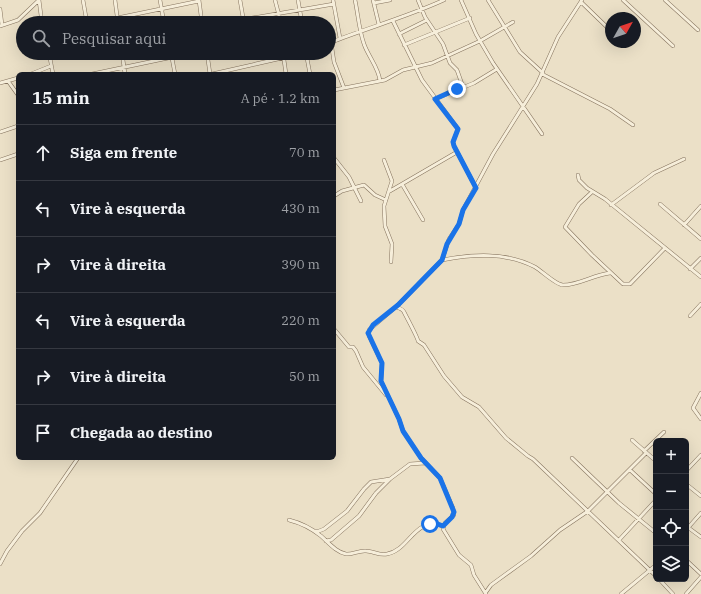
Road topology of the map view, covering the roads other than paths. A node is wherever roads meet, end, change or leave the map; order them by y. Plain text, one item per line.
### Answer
1 (39, 0) edge
2 (83, 0) edge
3 (115, 0) edge
4 (160, 0) edge
5 (240, 0) edge
6 (275, 0) edge
7 (298, 0) edge
8 (355, 0) edge
9 (360, 0) edge
10 (390, 0) edge
11 (418, 0) edge
12 (444, 0) edge
13 (461, 0) edge
14 (488, 0) edge
15 (623, 0) edge
16 (665, 0) edge
17 (199, 1) edge
18 (581, 1) edge
19 (334, 2) edge
20 (374, 2) edge
21 (161, 8) junction
22 (0, 9) edge
23 (300, 10) junction
24 (422, 10) junction
25 (278, 14) junction
26 (22, 16) edge
27 (41, 16) edge
28 (86, 16) edge
29 (118, 16) edge
30 (123, 16) edge
31 (163, 16) edge
32 (201, 16) edge
33 (243, 16) edge
34 (268, 16) edge
35 (301, 16) edge
36 (470, 18) junction
37 (427, 20) junction
38 (16, 21) edge
39 (393, 21) junction
40 (513, 22) dead end
41 (379, 25) junction
42 (605, 25) edge
43 (1, 26) edge
44 (505, 26) junction
45 (360, 30) junction
46 (698, 30) dead end
47 (399, 34) junction
48 (435, 34) junction
49 (340, 38) junction
50 (336, 40) edge
51 (480, 41) junction
52 (404, 46) junction
53 (673, 46) dead end
54 (448, 54) junction
55 (50, 60) edge
56 (123, 60) edge
57 (153, 60) edge
58 (172, 60) edge
59 (208, 60) edge
60 (274, 60) edge
61 (283, 60) edge
62 (307, 60) edge
63 (334, 60) edge
64 (52, 66) junction
65 (415, 67) junction
66 (124, 68) junction
67 (497, 69) junction
68 (105, 71) joint
69 (36, 72) edge
70 (53, 72) edge
71 (101, 72) edge
72 (125, 72) edge
73 (175, 72) edge
74 (211, 72) edge
75 (220, 72) edge
76 (286, 72) edge
77 (310, 72) edge
78 (542, 74) junction
79 (16, 79) edge
80 (8, 81) junction
81 (380, 81) junction
82 (0, 83) edge
83 (463, 87) junction
84 (344, 88) junction
85 (336, 90) edge
86 (16, 92) edge
87 (435, 99) junction
88 (523, 106) junction
89 (633, 125) dead end
90 (16, 127) edge
91 (0, 132) edge
92 (542, 134) dead end
93 (457, 152) junction
94 (16, 155) edge
95 (684, 159) dead end
96 (0, 160) edge
97 (384, 160) dead end
98 (336, 161) edge
99 (578, 175) dead end
100 (402, 184) junction
101 (355, 188) junction
102 (476, 188) junction
103 (390, 192) junction
104 (592, 192) junction
105 (336, 195) edge
106 (386, 200) junction
107 (361, 201) dead end
108 (660, 204) dead end
109 (612, 205) junction
110 (701, 206) edge
111 (423, 220) dead end
112 (684, 225) junction
113 (701, 239) edge
114 (664, 249) junction
115 (701, 258) edge
116 (442, 260) junction
117 (391, 262) dead end
118 (690, 269) junction
119 (610, 273) junction
120 (701, 277) edge
121 (701, 304) edge
122 (396, 306) junction
123 (690, 316) dead end
124 (336, 332) edge
125 (701, 393) edge
126 (387, 396) junction
127 (701, 419) edge
128 (664, 432) dead end
129 (632, 440) dead end
130 (645, 452) junction
131 (700, 457) edge
132 (572, 458) dead end
133 (653, 459) edge
134 (77, 460) edge
135 (425, 463) junction
136 (689, 468) edge
137 (630, 470) junction
138 (390, 479) junction
139 (689, 486) edge
140 (653, 491) edge
141 (608, 492) junction
142 (701, 496) edge
143 (653, 503) edge
144 (588, 511) junction
145 (701, 513) edge
146 (638, 518) junction
147 (289, 520) dead end
148 (443, 526) junction
149 (689, 526) edge
150 (689, 529) edge
151 (653, 530) edge
152 (314, 531) junction
153 (701, 537) edge
154 (619, 540) junction
155 (326, 541) junction
156 (689, 563) edge
157 (0, 564) edge
158 (653, 569) edge
159 (651, 571) junction
160 (701, 574) edge
161 (701, 577) edge
162 (662, 582) edge
163 (486, 593) edge
164 (622, 594) edge
165 (673, 594) edge
166 (686, 594) edge

1 - 26 street
1 - 27 street
2 - 28 street
3 - 29 street
4 - 21 street
5 - 33 street
6 - 25 street
7 - 23 street
8 - 9 street
8 - 45 street
10 - 20 street
11 - 24 street
12 - 24 street
13 - 36 street
14 - 44 street
15 - 53 street
16 - 46 street
17 - 21 street
17 - 32 street
18 - 42 street
18 - 78 street
19 - 23 street
19 - 49 street
20 - 41 street
21 - 30 street
21 - 31 street
22 - 43 street
23 - 25 street
23 - 35 street
24 - 37 street
24 - 39 street
25 - 34 street
36 - 48 street
36 - 51 street
37 - 47 street
37 - 48 street
38 - 43 street
39 - 41 street
39 - 47 street
40 - 44 street
41 - 45 street
44 - 51 street
44 - 78 street
45 - 49 street
45 - 81 street
47 - 52 street
48 - 52 street
48 - 54 street
49 - 50 street
51 - 54 street
51 - 67 street
52 - 65 street
54 - 65 street
54 - 83 street
55 - 64 street
56 - 66 street
57 - 66 street
58 - 73 street
59 - 74 street
60 - 75 street
61 - 76 street
62 - 77 street
63 - 84 street
64 - 69 street
64 - 70 street
65 - 81 street
65 - 87 street
66 - 68 street
66 - 72 street
67 - 83 street
67 - 88 street
68 - 71 street
78 - 88 street
78 - 89 street
79 - 80 street
80 - 82 street
80 - 86 street
81 - 84 street
83 - 87 street
84 - 85 street
87 - 93 street
88 - 92 street
88 - 102 street
90 - 91 street
93 - 100 street
93 - 102 street
94 - 96 street
95 - 109 street
97 - 103 street
98 - 101 street
99 - 104 street
100 - 103 street
100 - 111 street
101 - 105 street
101 - 106 street
101 - 107 street
102 - 116 street
103 - 106 street
104 - 109 street
104 - 119 street
106 - 117 street
108 - 112 street
109 - 114 street
110 - 112 street
112 - 113 street
114 - 118 street
114 - 119 street
115 - 118 street
116 - 119 street
116 - 122 street
118 - 120 street
121 - 123 street
122 - 126 street
122 - 144 street
124 - 126 street
125 - 127 street
126 - 135 street
128 - 130 street
129 - 130 street
130 - 133 street
130 - 137 street
131 - 136 street
132 - 141 street
134 - 157 street
135 - 138 street
135 - 148 street
137 - 140 street
137 - 141 street
138 - 152 street
138 - 155 street
139 - 142 street
141 - 144 street
141 - 146 street
143 - 146 street
144 - 154 street
144 - 163 street
145 - 149 street
146 - 151 street
146 - 154 street
147 - 152 street
148 - 155 street
148 - 163 street
150 - 153 street
152 - 155 street
154 - 159 street
156 - 160 street
158 - 159 street
159 - 164 street
161 - 166 street
162 - 165 street

